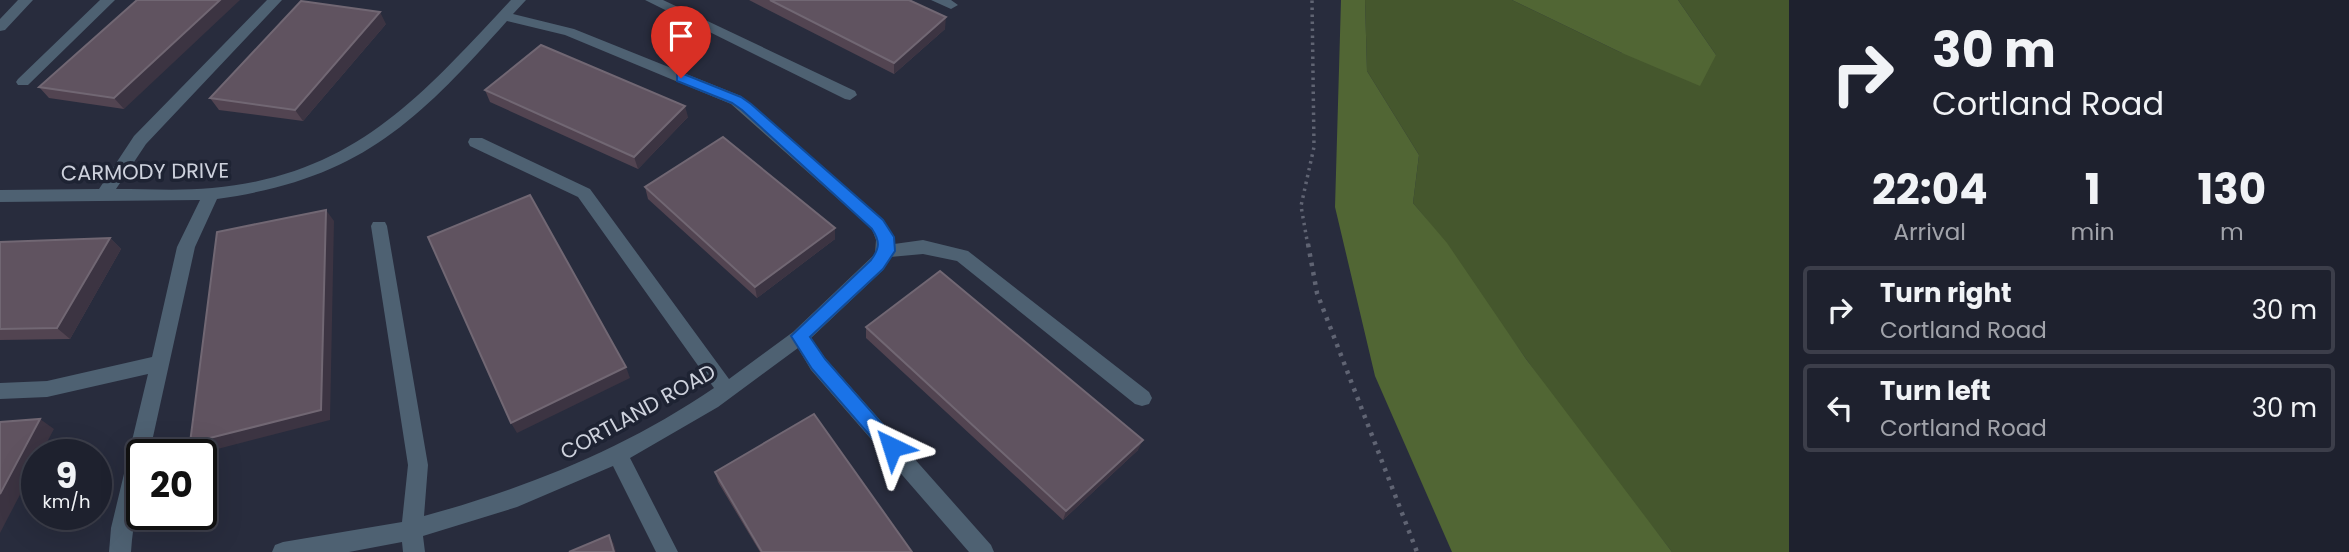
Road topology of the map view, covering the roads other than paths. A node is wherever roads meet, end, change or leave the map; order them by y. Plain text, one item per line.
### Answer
1 (26, 0) edge
2 (108, 0) edge
3 (275, 0) edge
4 (519, 0) edge
5 (652, 0) edge
6 (503, 16) junction
7 (0, 27) edge
8 (23, 82) dead end
9 (850, 95) dead end
10 (476, 142) dead end
11 (104, 194) junction
12 (212, 194) junction
13 (0, 196) edge
14 (379, 226) dead end
15 (887, 251) junction
16 (800, 336) junction
17 (160, 363) junction
18 (726, 390) junction
19 (0, 391) edge
20 (1142, 398) dead end
21 (617, 453) junction
22 (412, 530) junction
23 (120, 552) edge
24 (283, 552) edge
25 (414, 552) edge
26 (667, 552) edge
27 (984, 552) edge

1 - 7 street
2 - 8 street
3 - 11 street
4 - 6 street, CARMODY DRIVE
5 - 9 street
6 - 12 street, CARMODY DRIVE
6 - 15 street
10 - 18 street
11 - 12 street, CARMODY DRIVE
11 - 13 street, CARMODY DRIVE
12 - 17 street
14 - 22 street
15 - 16 street, CORTLAND ROAD
15 - 20 street
16 - 18 street, CORTLAND ROAD
16 - 27 street
17 - 19 street
17 - 23 street
18 - 21 street, CORTLAND ROAD
21 - 22 street, CORTLAND ROAD
21 - 26 street
22 - 24 street, CORTLAND ROAD
22 - 25 street

